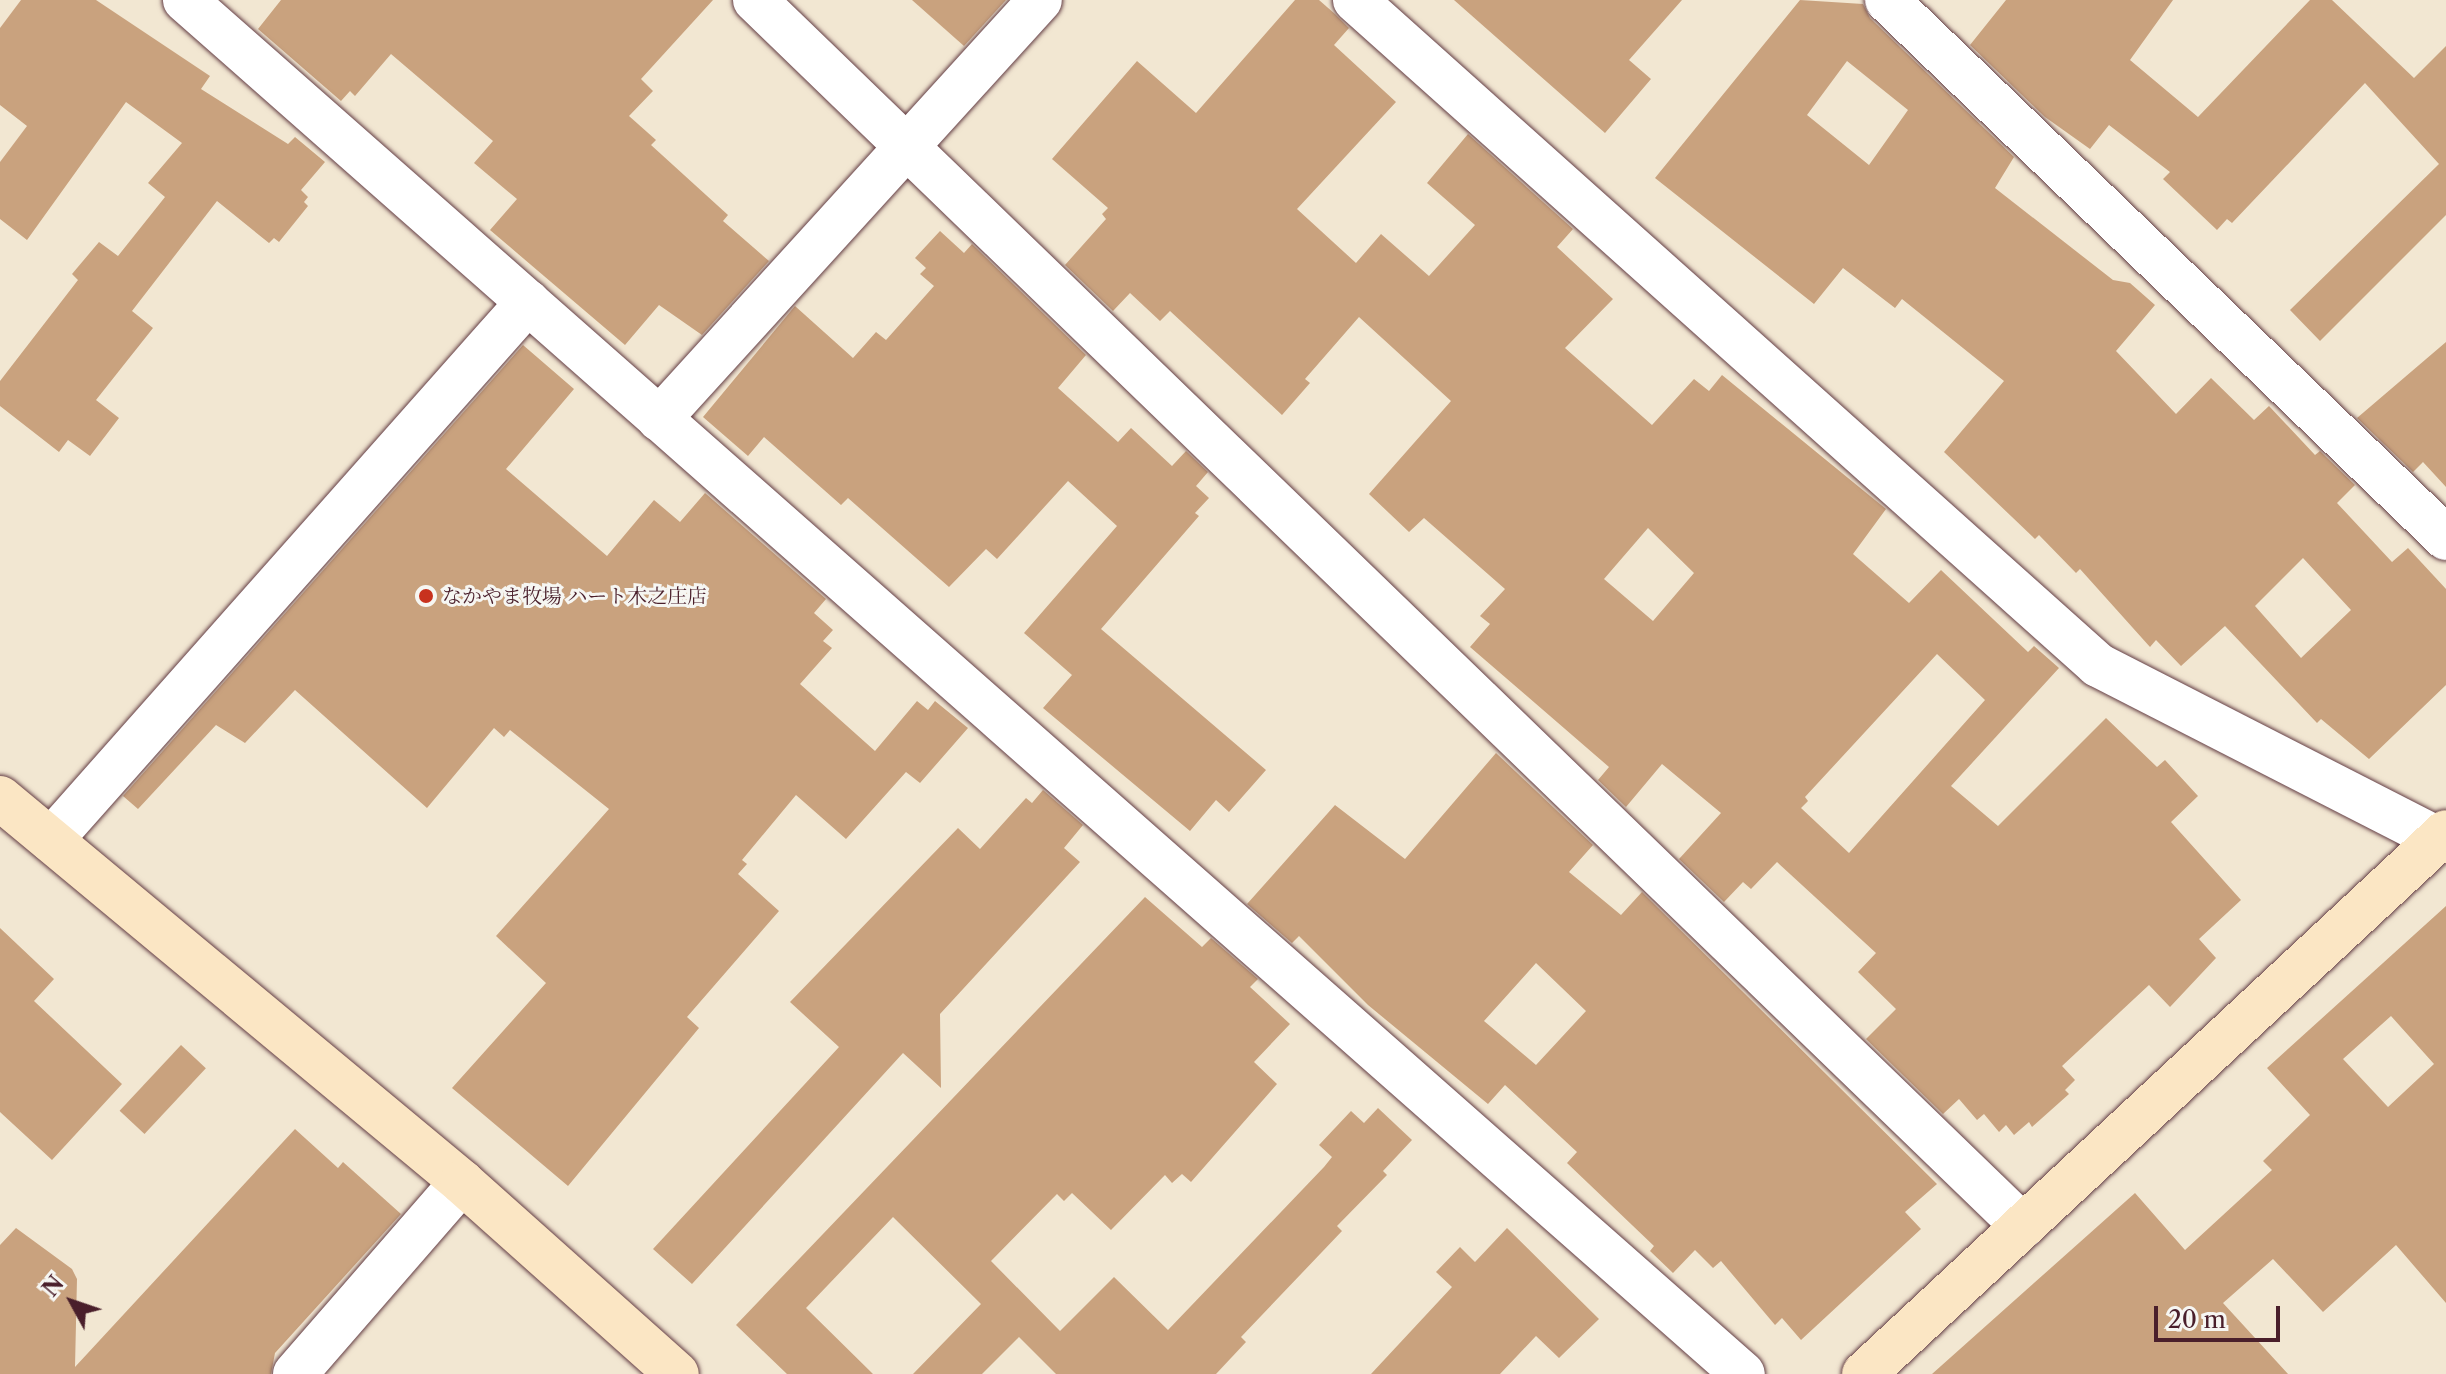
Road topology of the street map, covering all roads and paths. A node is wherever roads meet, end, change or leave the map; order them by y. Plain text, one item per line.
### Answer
1 (185, 0) edge
2 (755, 0) edge
3 (1040, 0) edge
4 (1355, 0) edge
5 (1887, 0) edge
6 (906, 145) junction
7 (528, 302) junction
8 (659, 419) junction
9 (2446, 538) edge
10 (0, 798) edge
11 (2442, 835) edge
12 (51, 840) junction
13 (462, 1182) junction
14 (2023, 1226) junction
15 (295, 1374) edge
16 (677, 1374) edge
17 (1743, 1374) edge
18 (1864, 1374) edge

1 - 7 street
2 - 6 street
3 - 6 street
4 - 11 street
5 - 9 street
6 - 8 street
6 - 14 street
7 - 8 street
7 - 12 street
8 - 17 street
10 - 12 street
11 - 14 street
12 - 13 street
13 - 15 street
13 - 16 street
14 - 18 street

